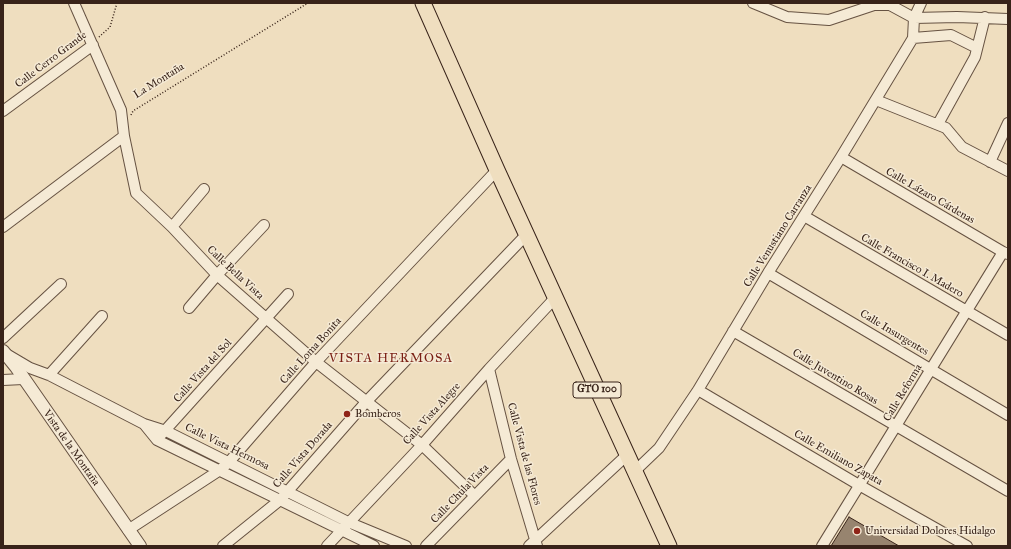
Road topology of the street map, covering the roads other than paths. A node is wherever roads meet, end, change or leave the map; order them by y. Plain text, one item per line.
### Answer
1 (74, 3) edge
2 (423, 3) edge
3 (753, 3) edge
4 (920, 3) edge
5 (957, 17) junction
6 (985, 17) junction
7 (914, 18) junction
8 (1008, 19) edge
9 (951, 35) junction
10 (913, 38) junction
11 (93, 45) junction
12 (977, 48) junction
13 (876, 100) junction
14 (3, 111) edge
15 (1008, 123) edge
16 (938, 124) junction
17 (124, 136) junction
18 (841, 157) junction
19 (990, 162) junction
20 (497, 170) junction
21 (1008, 171) edge
22 (204, 190) dead end
23 (804, 216) junction
24 (264, 225) dead end
25 (3, 227) edge
26 (172, 227) junction
27 (526, 234) junction
28 (1006, 253) edge
29 (768, 273) junction
30 (217, 275) junction
31 (61, 284) dead end
32 (288, 294) dead end
33 (555, 298) junction
34 (189, 308) dead end
35 (967, 312) junction
36 (102, 316) dead end
37 (267, 318) junction
38 (734, 331) junction
39 (1008, 335) edge
40 (3, 338) edge
41 (3, 355) edge
42 (316, 362) junction
43 (16, 368) junction
44 (30, 368) junction
45 (489, 369) junction
46 (931, 369) junction
47 (49, 375) junction
48 (23, 379) junction
49 (3, 380) edge
50 (698, 390) junction
51 (366, 402) junction
52 (1008, 415) edge
53 (144, 424) junction
54 (896, 427) junction
55 (166, 431) junction
56 (158, 440) junction
57 (422, 445) junction
58 (627, 455) junction
59 (511, 459) junction
60 (229, 462) junction
61 (220, 470) junction
62 (635, 471) junction
63 (859, 485) junction
64 (287, 491) junction
65 (1008, 492) edge
66 (475, 496) junction
67 (280, 500) junction
68 (345, 526) junction
69 (128, 530) junction
70 (534, 544) edge
71 (140, 546) edge
72 (222, 546) edge
73 (327, 546) edge
74 (374, 546) edge
75 (406, 546) edge
76 (426, 546) edge
77 (669, 546) edge
78 (822, 546) edge
79 (968, 546) edge

1 - 11 street, Calle Bella Vista
2 - 20 main road, GTO 100
3 - 7 street
4 - 7 street, Calle Venustiano Carranza
5 - 6 street
5 - 7 street
5 - 9 street
6 - 8 street
6 - 12 street
7 - 10 street, Calle Venustiano Carranza
9 - 10 street
9 - 12 street
10 - 13 street, Calle Venustiano Carranza
11 - 14 street, Calle Cerro Grande
11 - 17 street, Calle Bella Vista
12 - 16 street
13 - 16 street
13 - 18 street, Calle Venustiano Carranza
15 - 19 street
16 - 19 street
17 - 25 street
17 - 26 street, Calle Bella Vista
18 - 23 street, Calle Venustiano Carranza
18 - 28 street, Calle Lázaro Cárdenas
19 - 21 street
20 - 27 main road, GTO 100
20 - 42 street, Calle Loma Bonita
22 - 26 street
23 - 29 street, Calle Venustiano Carranza
23 - 35 street, Calle Francisco I. Madero
24 - 30 street
26 - 30 street, Calle Bella Vista
27 - 33 main road, GTO 100
27 - 51 street, Calle Vista Dorada
28 - 35 street, Calle Reforma
29 - 38 street, Calle Venustiano Carranza
29 - 46 street, Calle Insurgentes
30 - 34 street
30 - 37 street, Calle Bella Vista
31 - 40 street
32 - 37 street, Calle Vista del Sol
33 - 45 street, Calle Vista Alegre
33 - 58 main road, GTO 100
35 - 39 street, Calle Francisco I. Madero
35 - 46 street, Calle Reforma
36 - 47 street
37 - 42 street, Calle Bella Vista
37 - 55 street, Calle Vista del Sol
38 - 50 street, Calle Venustiano Carranza
38 - 54 street, Calle Juventino Rosas
41 - 43 street, Vista de la Montaña
41 - 44 street, Calle Vista Hermosa
42 - 51 street, Calle Bella Vista
42 - 60 street, Calle Loma Bonita
43 - 44 street, Calle Vista Hermosa
43 - 48 street, Vista de la Montaña
44 - 47 street, Calle Vista Hermosa
45 - 57 street, Calle Vista Alegre
45 - 59 street, Calle Vista de las Flores
46 - 52 street, Calle Insurgentes
46 - 54 street, Calle Reforma
47 - 53 street, Calle Vista Hermosa
48 - 49 street
48 - 69 street, Vista de la Montaña
50 - 62 street, Calle Venustiano Carranza
50 - 63 street, Calle Emiliano Zapata
51 - 57 street, Calle Bella Vista
51 - 64 street, Calle Vista Dorada
53 - 55 street, Calle Vista Hermosa
53 - 56 street, Calle Vista Hermosa
54 - 63 street, Calle Reforma
54 - 65 street, Calle Juventino Rosas
55 - 56 street, Calle Vista del Sol
55 - 60 street, Calle Vista Hermosa
56 - 61 street, Calle Vista Hermosa
57 - 66 street, Calle Bella Vista
57 - 68 street, Calle Vista Alegre
58 - 62 main road, GTO 100
58 - 70 street
59 - 66 street, Calle Chula Vista
59 - 70 street, Calle Vista de las Flores
60 - 61 street, Calle Loma Bonita
60 - 64 street, Calle Vista Hermosa
61 - 67 street, Calle Vista Hermosa
61 - 69 street, Calle Loma Bonita
62 - 77 main road, GTO 100
63 - 78 street, Calle Reforma
63 - 79 street, Calle Emiliano Zapata
64 - 67 street, Calle Vista Dorada
64 - 68 street, Calle Vista Hermosa
66 - 76 street, Calle Chula Vista
67 - 68 street, Calle Vista Hermosa
67 - 72 street, Calle Vista Dorada
68 - 73 street, Calle Vista Alegre
68 - 74 street, Calle Vista Hermosa
68 - 75 street, Calle Vista Hermosa
69 - 71 street, Vista de la Montaña

